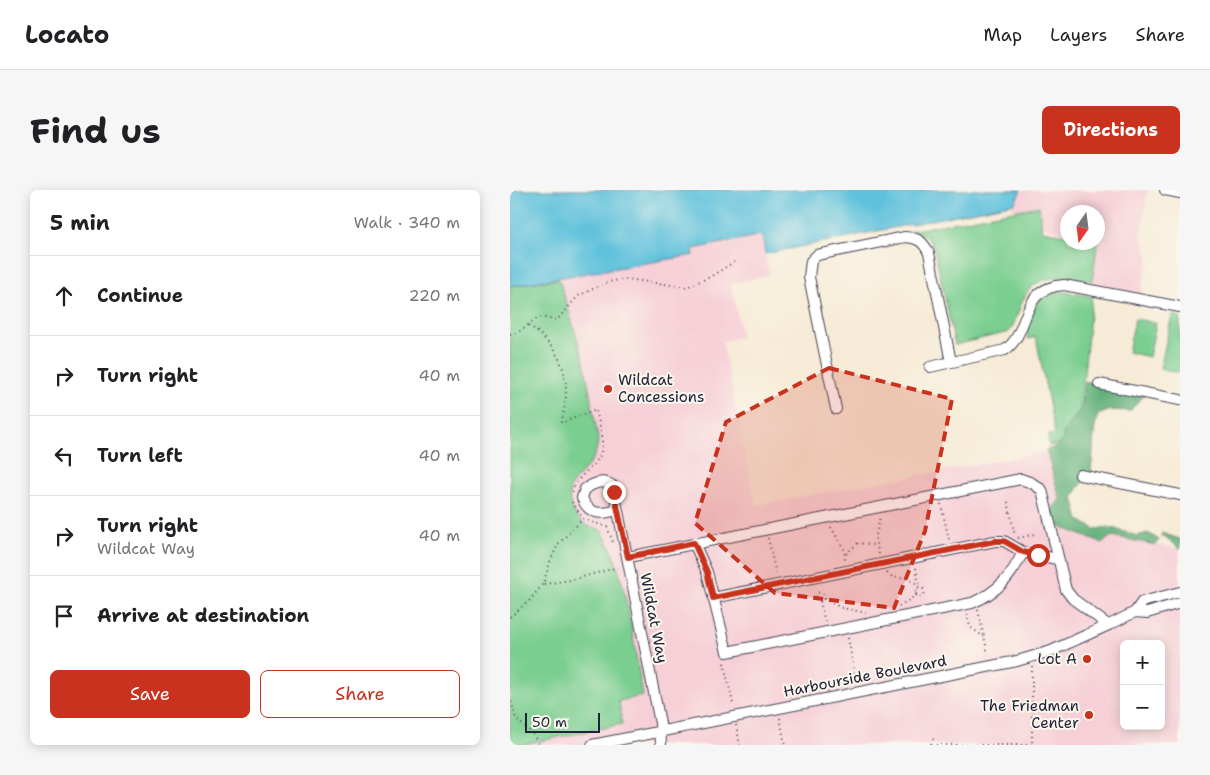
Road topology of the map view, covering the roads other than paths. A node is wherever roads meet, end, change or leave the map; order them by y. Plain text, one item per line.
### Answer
1 (1165, 190) edge
2 (1178, 192) edge
3 (1180, 307) edge
4 (951, 362) junction
5 (930, 367) dead end
6 (1099, 384) dead end
7 (1180, 400) edge
8 (836, 409) dead end
9 (1080, 475) dead end
10 (1180, 495) edge
11 (616, 510) dead end
12 (694, 543) junction
13 (1023, 552) junction
14 (623, 557) junction
15 (1057, 559) junction
16 (1180, 592) edge
17 (713, 598) junction
18 (1180, 603) edge
19 (1135, 612) junction
20 (1108, 625) junction
21 (660, 732) junction
22 (592, 745) edge
23 (661, 745) edge

1 - 2 street
3 - 4 street
4 - 5 street
4 - 8 street
6 - 7 street
9 - 10 street
11 - 14 street, Wildcat Way
12 - 14 street
12 - 15 street
12 - 17 street
13 - 15 street
13 - 17 street
13 - 17 street
14 - 21 street, Wildcat Way
15 - 20 street
16 - 19 street, Harbourside Boulevard
18 - 19 street, Harbourside Boulevard
19 - 20 street, Harbourside Boulevard
20 - 21 street, Harbourside Boulevard
21 - 22 street, Harbourside Boulevard
21 - 23 street, Wildcat Way

